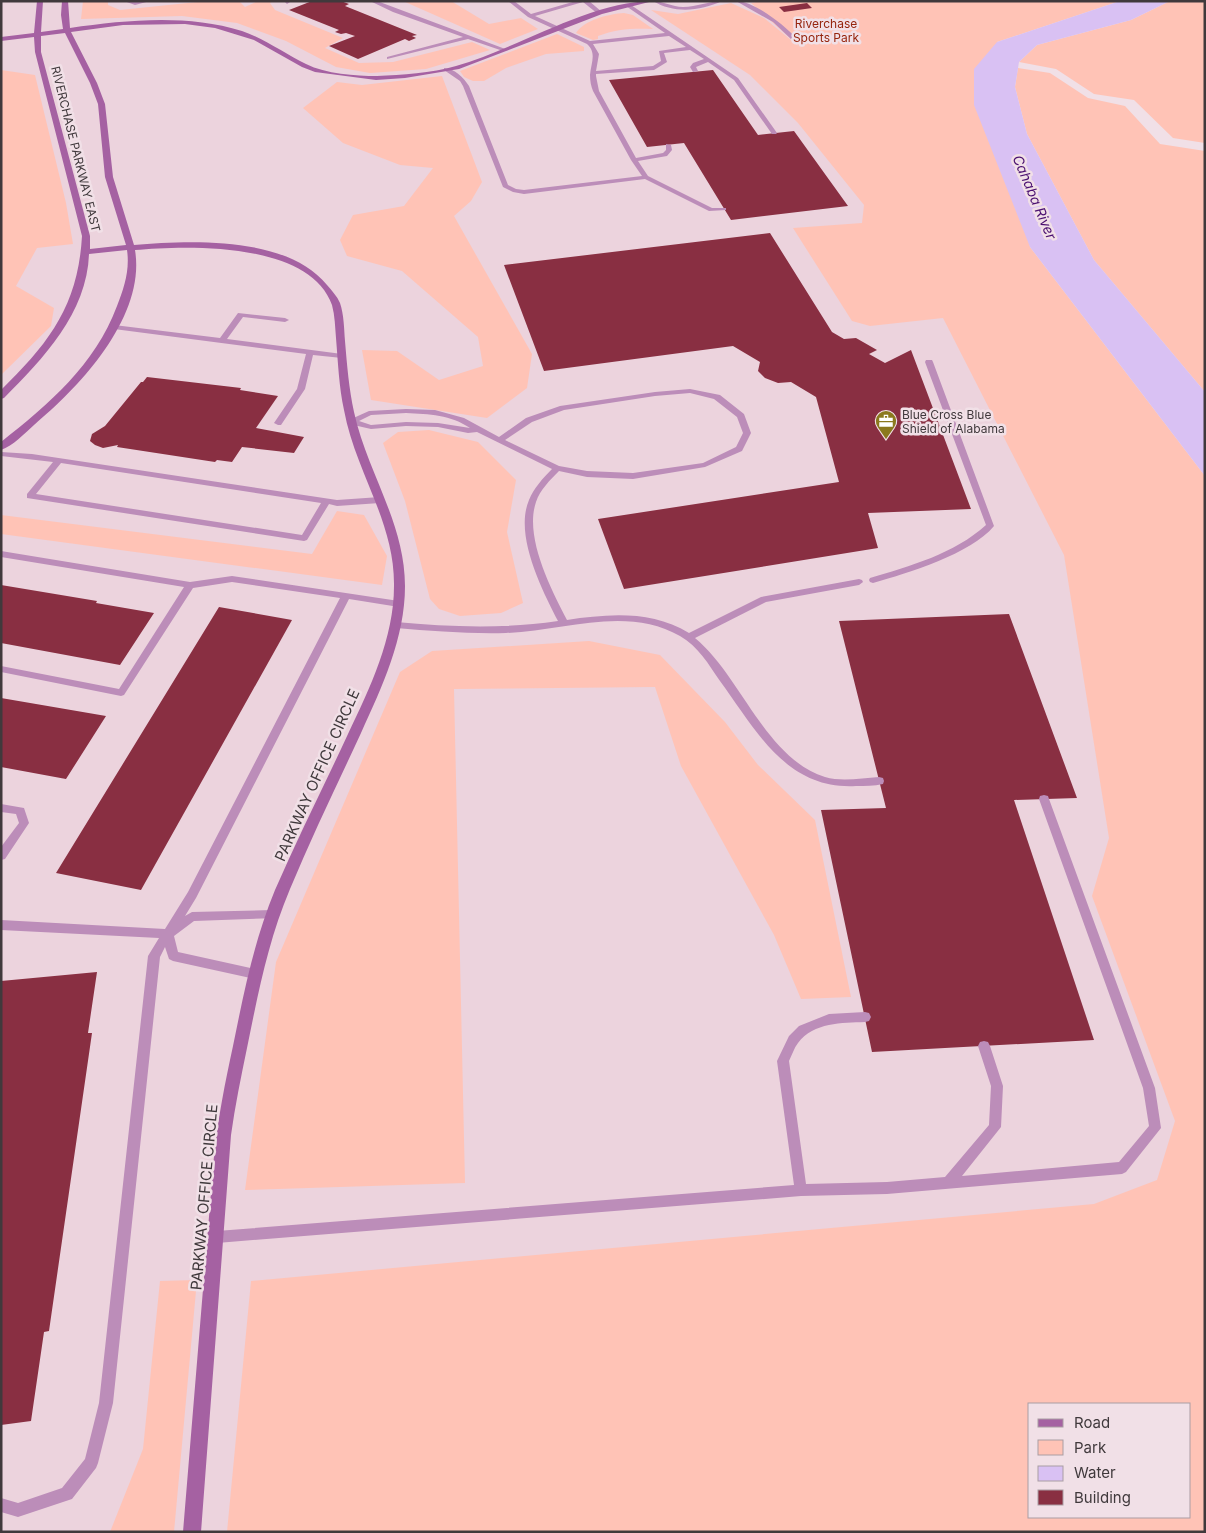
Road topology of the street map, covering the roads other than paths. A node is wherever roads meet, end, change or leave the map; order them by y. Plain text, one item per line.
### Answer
1 (40, 1) edge
2 (65, 1) edge
3 (126, 1) edge
4 (148, 1) edge
5 (372, 1) edge
6 (510, 1) edge
7 (582, 1) edge
8 (586, 1) edge
9 (650, 1) edge
10 (655, 1) edge
11 (720, 1) edge
12 (738, 1) edge
13 (629, 6) junction
14 (600, 13) junction
15 (530, 16) junction
16 (560, 28) junction
17 (66, 31) junction
18 (37, 34) junction
19 (671, 34) junction
20 (469, 37) junction
21 (793, 38) dead end
22 (1, 39) edge
23 (589, 43) junction
24 (691, 48) junction
25 (505, 50) junction
26 (389, 58) dead end
27 (708, 60) junction
28 (446, 70) junction
29 (695, 71) dead end
30 (593, 73) junction
31 (774, 133) dead end
32 (668, 144) dead end
33 (634, 160) junction
34 (646, 177) junction
35 (724, 209) dead end
36 (130, 248) junction
37 (87, 252) junction
38 (285, 320) dead end
39 (114, 327) junction
40 (222, 341) junction
41 (310, 352) junction
42 (342, 356) junction
43 (929, 362) dead end
44 (1, 396) edge
45 (278, 422) dead end
46 (352, 422) junction
47 (478, 430) junction
48 (500, 440) junction
49 (1, 448) edge
50 (1, 454) edge
51 (59, 460) junction
52 (558, 468) junction
53 (380, 500) junction
54 (327, 502) junction
55 (1, 554) edge
56 (873, 580) dead end
57 (859, 582) dead end
58 (190, 585) junction
59 (346, 596) junction
60 (399, 604) junction
61 (564, 624) junction
62 (396, 625) junction
63 (689, 637) junction
64 (1, 670) edge
65 (879, 781) dead end
66 (1044, 799) dead end
67 (1, 808) edge
68 (1, 856) edge
69 (273, 915) junction
70 (1, 925) edge
71 (168, 934) junction
72 (255, 974) junction
73 (865, 1017) dead end
74 (984, 1046) dead end
75 (948, 1183) junction
76 (802, 1190) junction
77 (216, 1237) junction
78 (1, 1505) edge
79 (192, 1532) edge

1 - 18 street, RIVERCHASE PARKWAY EAST
2 - 17 street, RIVERCHASE PARKWAY EAST
3 - 4 lane
5 - 20 lane
6 - 15 lane
7 - 15 lane
8 - 14 lane
9 - 13 street
10 - 11 lane
12 - 21 lane
13 - 14 street
13 - 19 lane
14 - 16 street
15 - 16 lane
16 - 23 lane
16 - 25 street
17 - 18 street
17 - 28 street
17 - 36 street, RIVERCHASE PARKWAY EAST
18 - 22 street
18 - 37 street, RIVERCHASE PARKWAY EAST
19 - 23 lane
19 - 24 lane
20 - 25 lane
20 - 26 lane
23 - 30 lane
24 - 27 lane
24 - 30 lane
25 - 28 street
27 - 29 lane
27 - 31 lane
28 - 34 lane
30 - 33 lane
32 - 33 lane
33 - 34 lane
34 - 35 lane
36 - 37 street, PARKWAY OFFICE CIRCLE
36 - 39 street, RIVERCHASE PARKWAY EAST
36 - 42 street, PARKWAY OFFICE CIRCLE
37 - 44 street, RIVERCHASE PARKWAY EAST
38 - 40 lane
39 - 40 lane
39 - 49 street, RIVERCHASE PARKWAY EAST
40 - 41 lane
41 - 42 lane
41 - 45 lane
42 - 46 street, PARKWAY OFFICE CIRCLE
43 - 56 lane
46 - 47 lane
46 - 47 lane
46 - 53 street, PARKWAY OFFICE CIRCLE
47 - 48 lane
48 - 52 lane
48 - 52 lane
50 - 51 lane
51 - 54 lane
51 - 54 lane
52 - 61 lane
53 - 54 lane
53 - 60 street, PARKWAY OFFICE CIRCLE
55 - 58 lane
57 - 63 lane
58 - 59 lane
58 - 64 lane
59 - 60 lane
59 - 71 lane
60 - 62 street, PARKWAY OFFICE CIRCLE
61 - 62 lane
61 - 63 lane
62 - 69 street, PARKWAY OFFICE CIRCLE
63 - 65 lane
66 - 75 lane
67 - 68 lane
69 - 71 lane
69 - 72 street, PARKWAY OFFICE CIRCLE
70 - 71 lane
71 - 72 lane
71 - 78 lane
72 - 77 street, PARKWAY OFFICE CIRCLE
73 - 76 lane
74 - 75 lane
75 - 76 lane
76 - 77 lane
77 - 79 street, PARKWAY OFFICE CIRCLE

